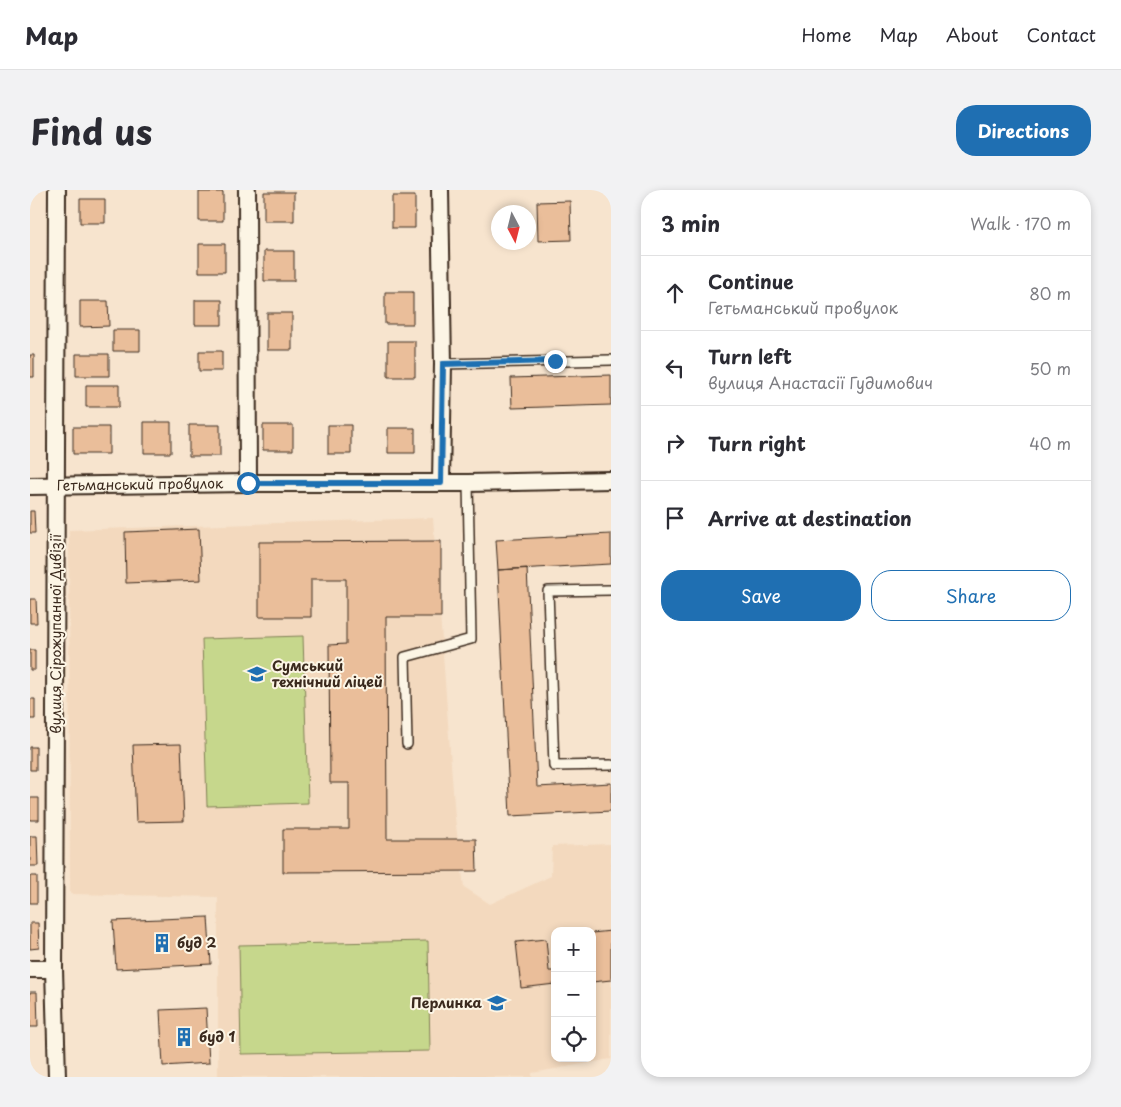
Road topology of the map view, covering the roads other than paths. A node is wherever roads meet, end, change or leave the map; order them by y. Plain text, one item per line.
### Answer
1 (57, 190) edge
2 (246, 190) edge
3 (440, 190) edge
4 (611, 360) edge
5 (443, 364) junction
6 (611, 480) edge
7 (248, 483) junction
8 (441, 483) junction
9 (468, 483) junction
10 (30, 486) edge
11 (57, 486) junction
12 (611, 590) edge
13 (407, 744) dead end
14 (611, 765) edge
15 (30, 969) edge
16 (54, 969) junction
17 (57, 1077) edge

1 - 11 street, вулиця Сірожупанної Дивізії
2 - 7 street
3 - 5 street
4 - 5 lane
5 - 8 street
6 - 9 street, Гетьманський провулок
7 - 8 street, Гетьманський провулок
7 - 11 street, Гетьманський провулок
8 - 9 street, Гетьманський провулок
9 - 13 lane
10 - 11 street, Гетьманський провулок
11 - 16 street, вулиця Сірожупанної Дивізії
12 - 14 lane
15 - 16 street
16 - 17 street, вулиця Сірожупанної Дивізії

